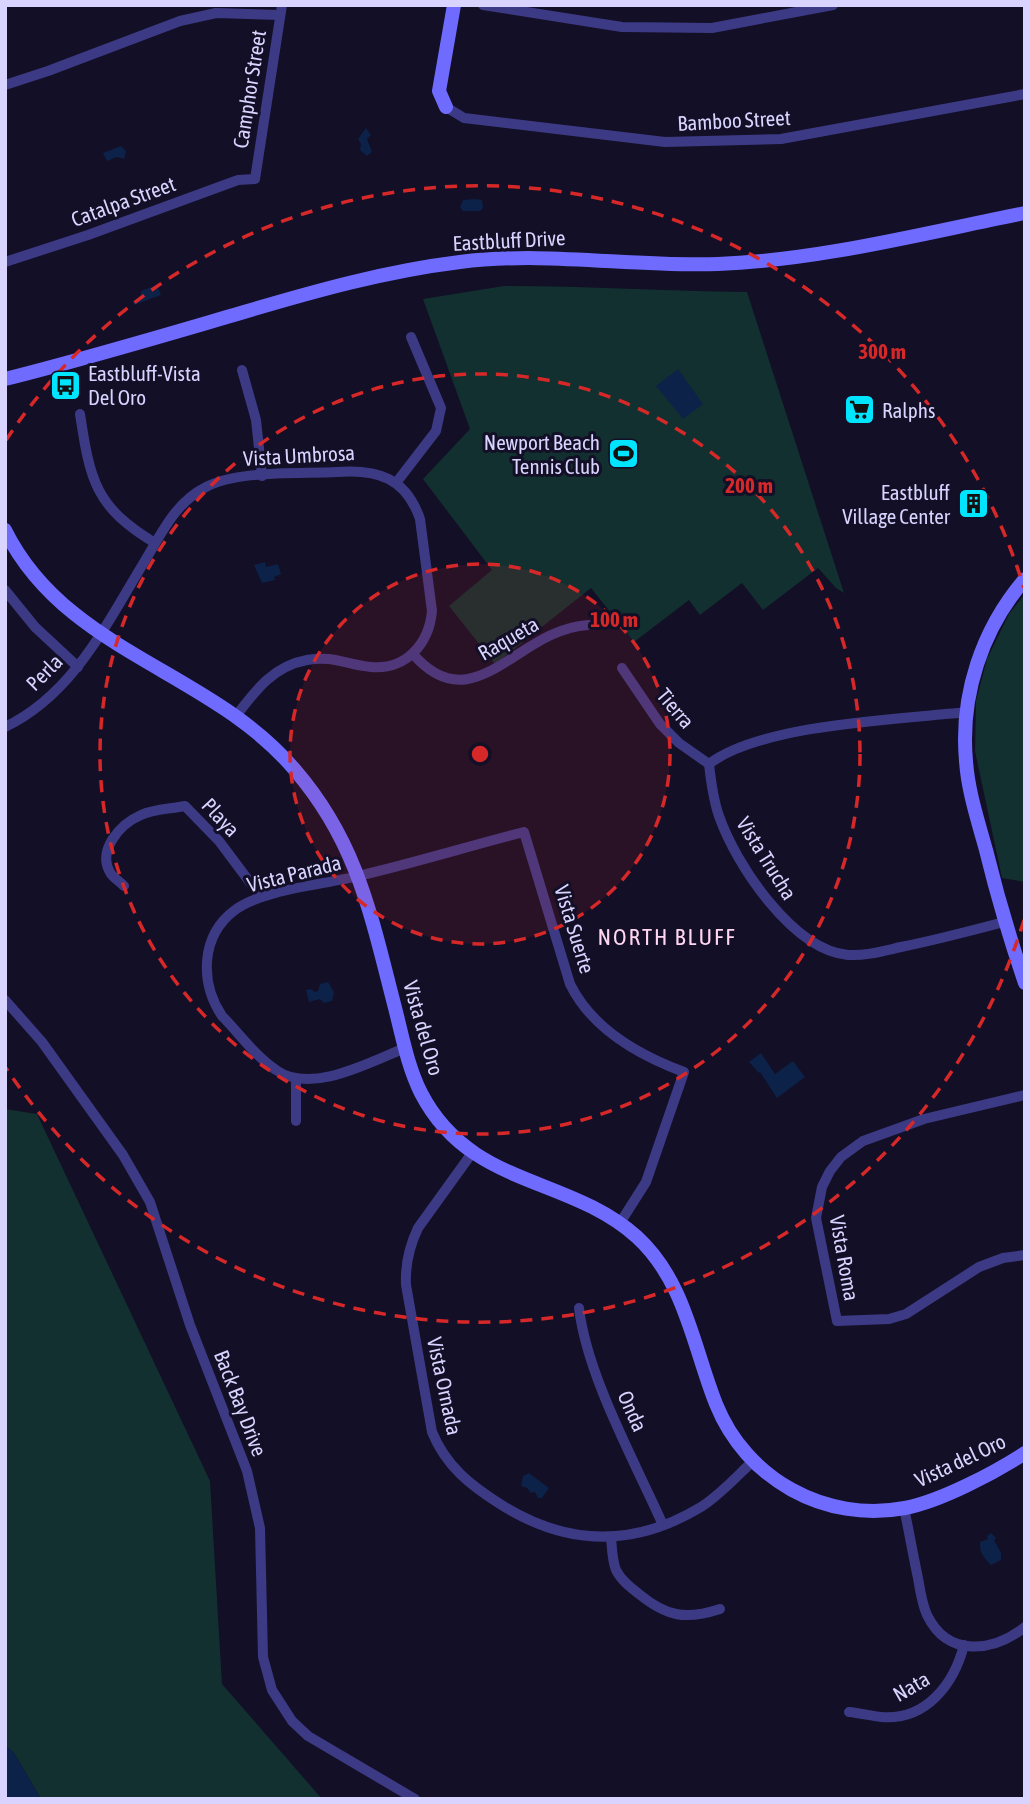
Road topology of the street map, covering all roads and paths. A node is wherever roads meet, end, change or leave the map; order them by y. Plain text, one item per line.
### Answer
1 (454, 5) edge
2 (482, 5) edge
3 (833, 5) edge
4 (281, 10) edge
5 (5, 85) edge
6 (1025, 94) edge
7 (446, 107) joint
8 (254, 179) joint
9 (1025, 213) edge
10 (5, 262) edge
11 (411, 337) dead end
12 (242, 370) dead end
13 (5, 379) edge
14 (80, 414) dead end
15 (262, 476) junction
16 (396, 483) junction
17 (5, 530) edge
18 (155, 543) junction
19 (1025, 579) edge
20 (5, 590) edge
21 (588, 625) dead end
22 (101, 634) junction
23 (413, 654) junction
24 (78, 667) junction
25 (622, 668) dead end
26 (968, 712) junction
27 (236, 716) junction
28 (5, 727) edge
29 (709, 764) junction
30 (359, 876) junction
31 (124, 886) dead end
32 (261, 897) junction
33 (1004, 922) junction
34 (1025, 983) edge
35 (5, 1000) edge
36 (405, 1048) junction
37 (296, 1079) junction
38 (1025, 1095) edge
39 (296, 1121) dead end
40 (472, 1153) junction
41 (620, 1223) junction
42 (1025, 1255) edge
43 (579, 1308) dead end
44 (1024, 1454) edge
45 (753, 1461) junction
46 (904, 1508) junction
47 (663, 1525) junction
48 (611, 1538) junction
49 (720, 1609) dead end
50 (1025, 1627) edge
51 (964, 1645) junction
52 (849, 1712) dead end
53 (415, 1799) edge

1 - 7 street
2 - 3 street
4 - 5 street
4 - 8 street, Camphor Street
6 - 7 street, Bamboo Street
8 - 10 street, Catalpa Street
9 - 13 street, Eastbluff Drive
11 - 16 street
12 - 15 street
14 - 18 street
15 - 16 street, Vista Umbrosa
15 - 18 street, Vista Umbrosa
16 - 23 street
17 - 22 street, Vista del Oro
18 - 22 street, Vista Umbrosa
19 - 26 street
20 - 24 street
21 - 23 street, Raqueta
22 - 24 street, Perla
22 - 27 street, Vista del Oro
23 - 27 street
24 - 28 street, Perla
25 - 29 street, Tierra
26 - 29 street
26 - 33 street
27 - 30 street, Vista del Oro
29 - 33 street, Vista Trucha
30 - 32 street, Vista Parada
30 - 36 street, Vista del Oro
30 - 41 street, Vista Suerte
31 - 32 street, Playa
32 - 37 street, Vista Parada
33 - 34 street
35 - 53 street, Back Bay Drive
36 - 37 street
36 - 40 street, Vista del Oro
37 - 39 street
38 - 42 street, Vista Roma
40 - 41 street, Vista del Oro
40 - 48 street, Vista Ornada
41 - 45 street, Vista del Oro
43 - 47 street, Onda
44 - 46 street, Vista del Oro
45 - 46 street, Vista del Oro
45 - 47 street, Vista Ornada
46 - 51 street
47 - 48 street, Vista Ornada
48 - 49 street
50 - 51 street
51 - 52 street, Nata

